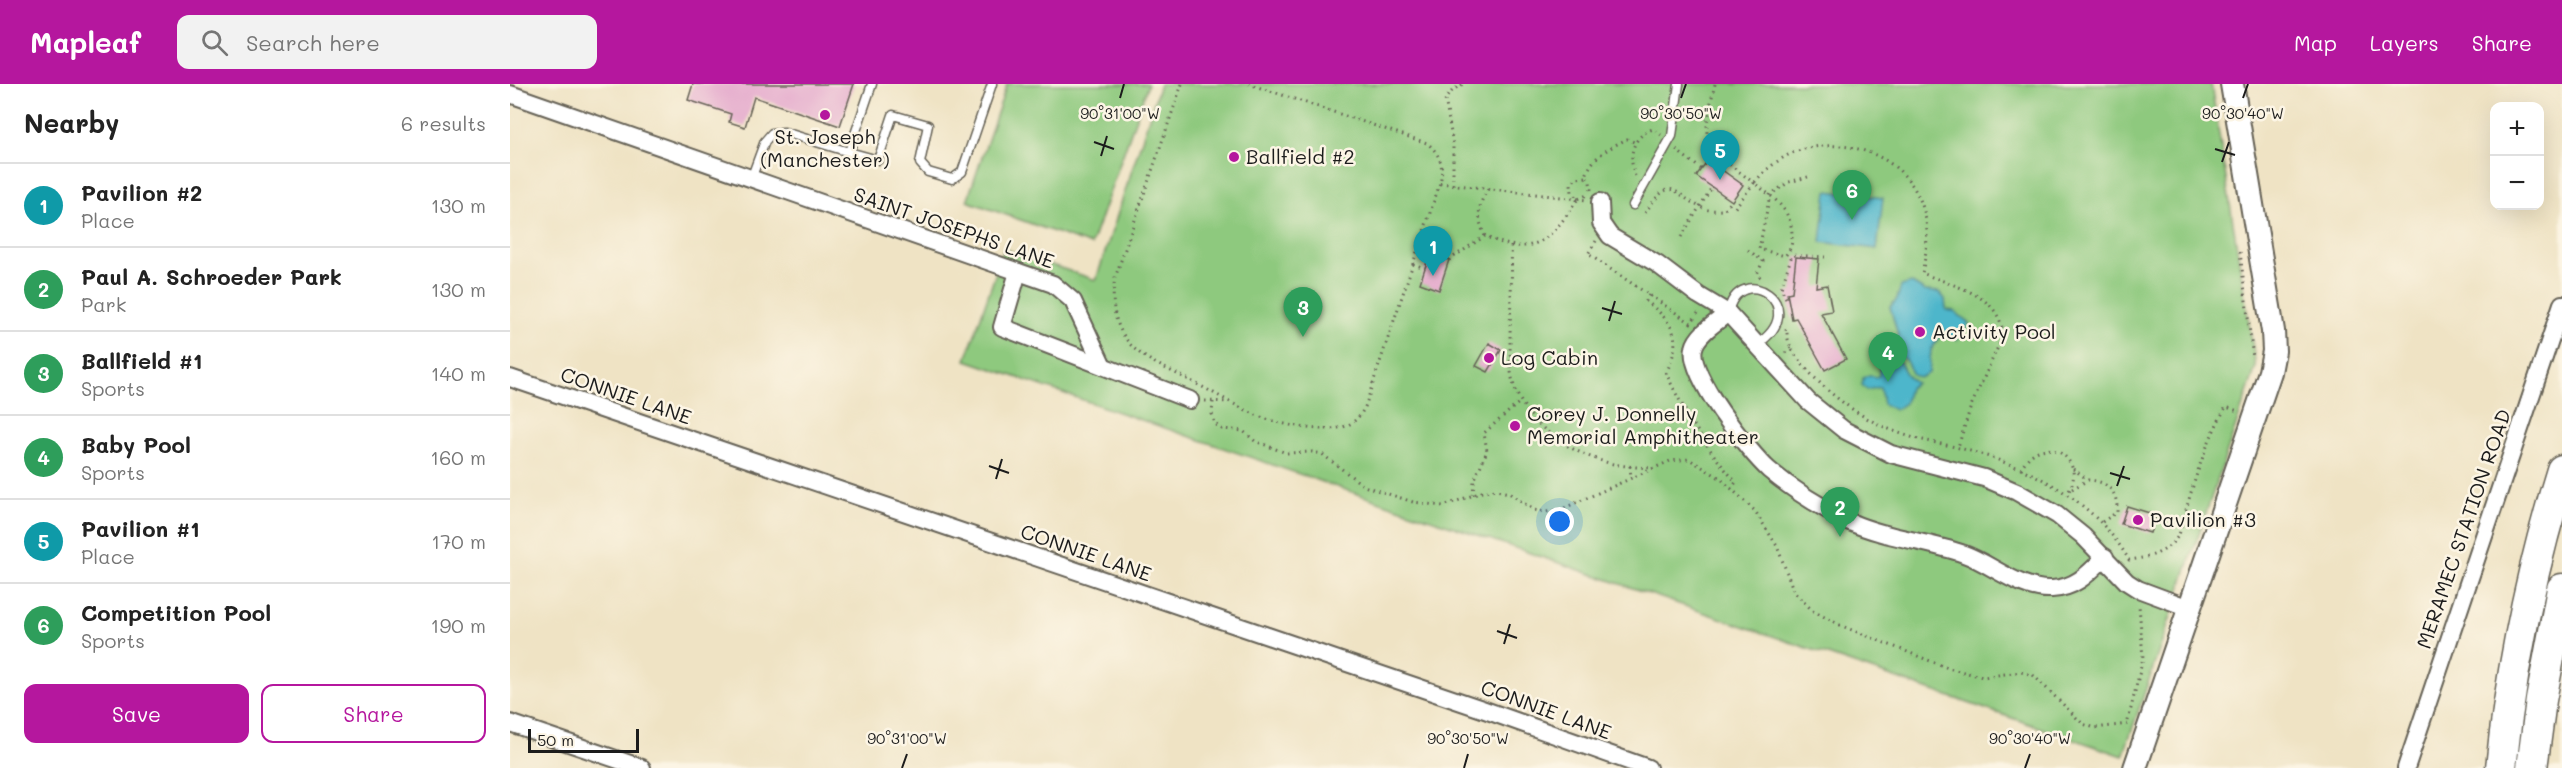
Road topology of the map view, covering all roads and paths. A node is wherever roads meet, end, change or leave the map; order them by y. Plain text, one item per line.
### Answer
1 (872, 84) edge
2 (992, 84) edge
3 (1182, 84) edge
4 (1250, 84) edge
5 (1463, 84) edge
6 (1679, 84) edge
7 (1715, 84) edge
8 (2232, 84) edge
9 (510, 94) edge
10 (1635, 142) dead end
11 (849, 152) junction
12 (1586, 177) junction
13 (1808, 177) dead end
14 (751, 179) junction
15 (1440, 183) junction
16 (1754, 183) junction
17 (1453, 185) junction
18 (1712, 187) dead end
19 (1488, 189) junction
20 (1770, 195) junction
21 (1578, 200) junction
22 (1732, 201) dead end
23 (1600, 202) joint
24 (1633, 205) dead end
25 (1700, 206) junction
26 (1733, 210) dead end
27 (1645, 213) dead end
28 (1599, 234) dead end
29 (1485, 236) junction
30 (1681, 237) dead end
31 (2238, 244) dead end
32 (1511, 246) junction
33 (1748, 250) dead end
34 (1825, 257) dead end
35 (1449, 260) dead end
36 (1413, 264) junction
37 (1425, 268) dead end
38 (1018, 272) junction
39 (1769, 280) dead end
40 (1774, 283) dead end
41 (1781, 288) junction
42 (1649, 295) junction
43 (2562, 304) edge
44 (1788, 306) dead end
45 (1700, 310) dead end
46 (1728, 313) junction
47 (1781, 336) dead end
48 (1756, 345) junction
49 (1791, 348) junction
50 (1780, 356) dead end
51 (2253, 359) dead end
52 (1103, 366) junction
53 (510, 378) edge
54 (1190, 400) joint
55 (1521, 401) junction
56 (1213, 402) junction
57 (1230, 402) junction
58 (2242, 412) dead end
59 (1958, 447) junction
60 (1630, 466) junction
61 (1653, 468) junction
62 (2072, 468) junction
63 (2021, 470) junction
64 (2562, 470) edge
65 (1631, 478) junction
66 (2088, 480) junction
67 (1732, 488) junction
68 (2070, 490) junction
69 (1473, 495) junction
70 (2067, 495) junction
71 (2102, 522) junction
72 (2105, 557) junction
73 (2138, 589) junction
74 (2562, 589) edge
75 (2189, 608) junction
76 (510, 723) edge
77 (642, 768) edge
78 (1648, 768) edge
79 (2135, 768) edge
80 (2406, 768) edge
81 (2501, 768) edge
82 (2532, 768) edge

1 - 11 lane
2 - 11 lane
3 - 57 path
4 - 15 path
5 - 17 path
6 - 24 lane
7 - 16 path
8 - 75 street
9 - 14 street, SAINT JOSEPHS LANE
10 - 12 path
11 - 14 lane
12 - 21 path
12 - 21 path
13 - 20 path
14 - 38 street, SAINT JOSEPHS LANE
15 - 17 path
15 - 36 path
16 - 20 path
16 - 26 path
16 - 59 path
17 - 19 path
18 - 25 path
19 - 21 path
19 - 29 path
20 - 20 path
21 - 23 path
21 - 32 path
22 - 25 path
23 - 46 street
25 - 27 path
25 - 30 path
28 - 42 path
29 - 32 path
29 - 35 path
31 - 51 path
32 - 55 path
33 - 39 path
34 - 41 path
36 - 37 path
36 - 57 path
38 - 52 street, SAINT JOSEPHS LANE
38 - 52 street
40 - 41 path
41 - 44 path
42 - 45 path
42 - 67 path
43 - 80 street, MERAMEC STATION ROAD
46 - 48 street
46 - 48 lane
46 - 72 street
47 - 49 path
48 - 72 street
49 - 50 path
49 - 59 path
52 - 54 street
53 - 78 street, CONNIE LANE
54 - 56 path
55 - 60 path
55 - 69 path
56 - 57 path
56 - 69 path
58 - 71 path
59 - 63 path
60 - 61 path
60 - 65 path
61 - 65 path
61 - 67 path
62 - 63 path
62 - 66 path
62 - 68 path
63 - 70 path
64 - 81 highway
65 - 69 path
66 - 68 path
66 - 71 path
67 - 73 path
68 - 70 path
70 - 71 path
72 - 73 street
73 - 75 street
74 - 82 highway
75 - 79 street
76 - 77 street

